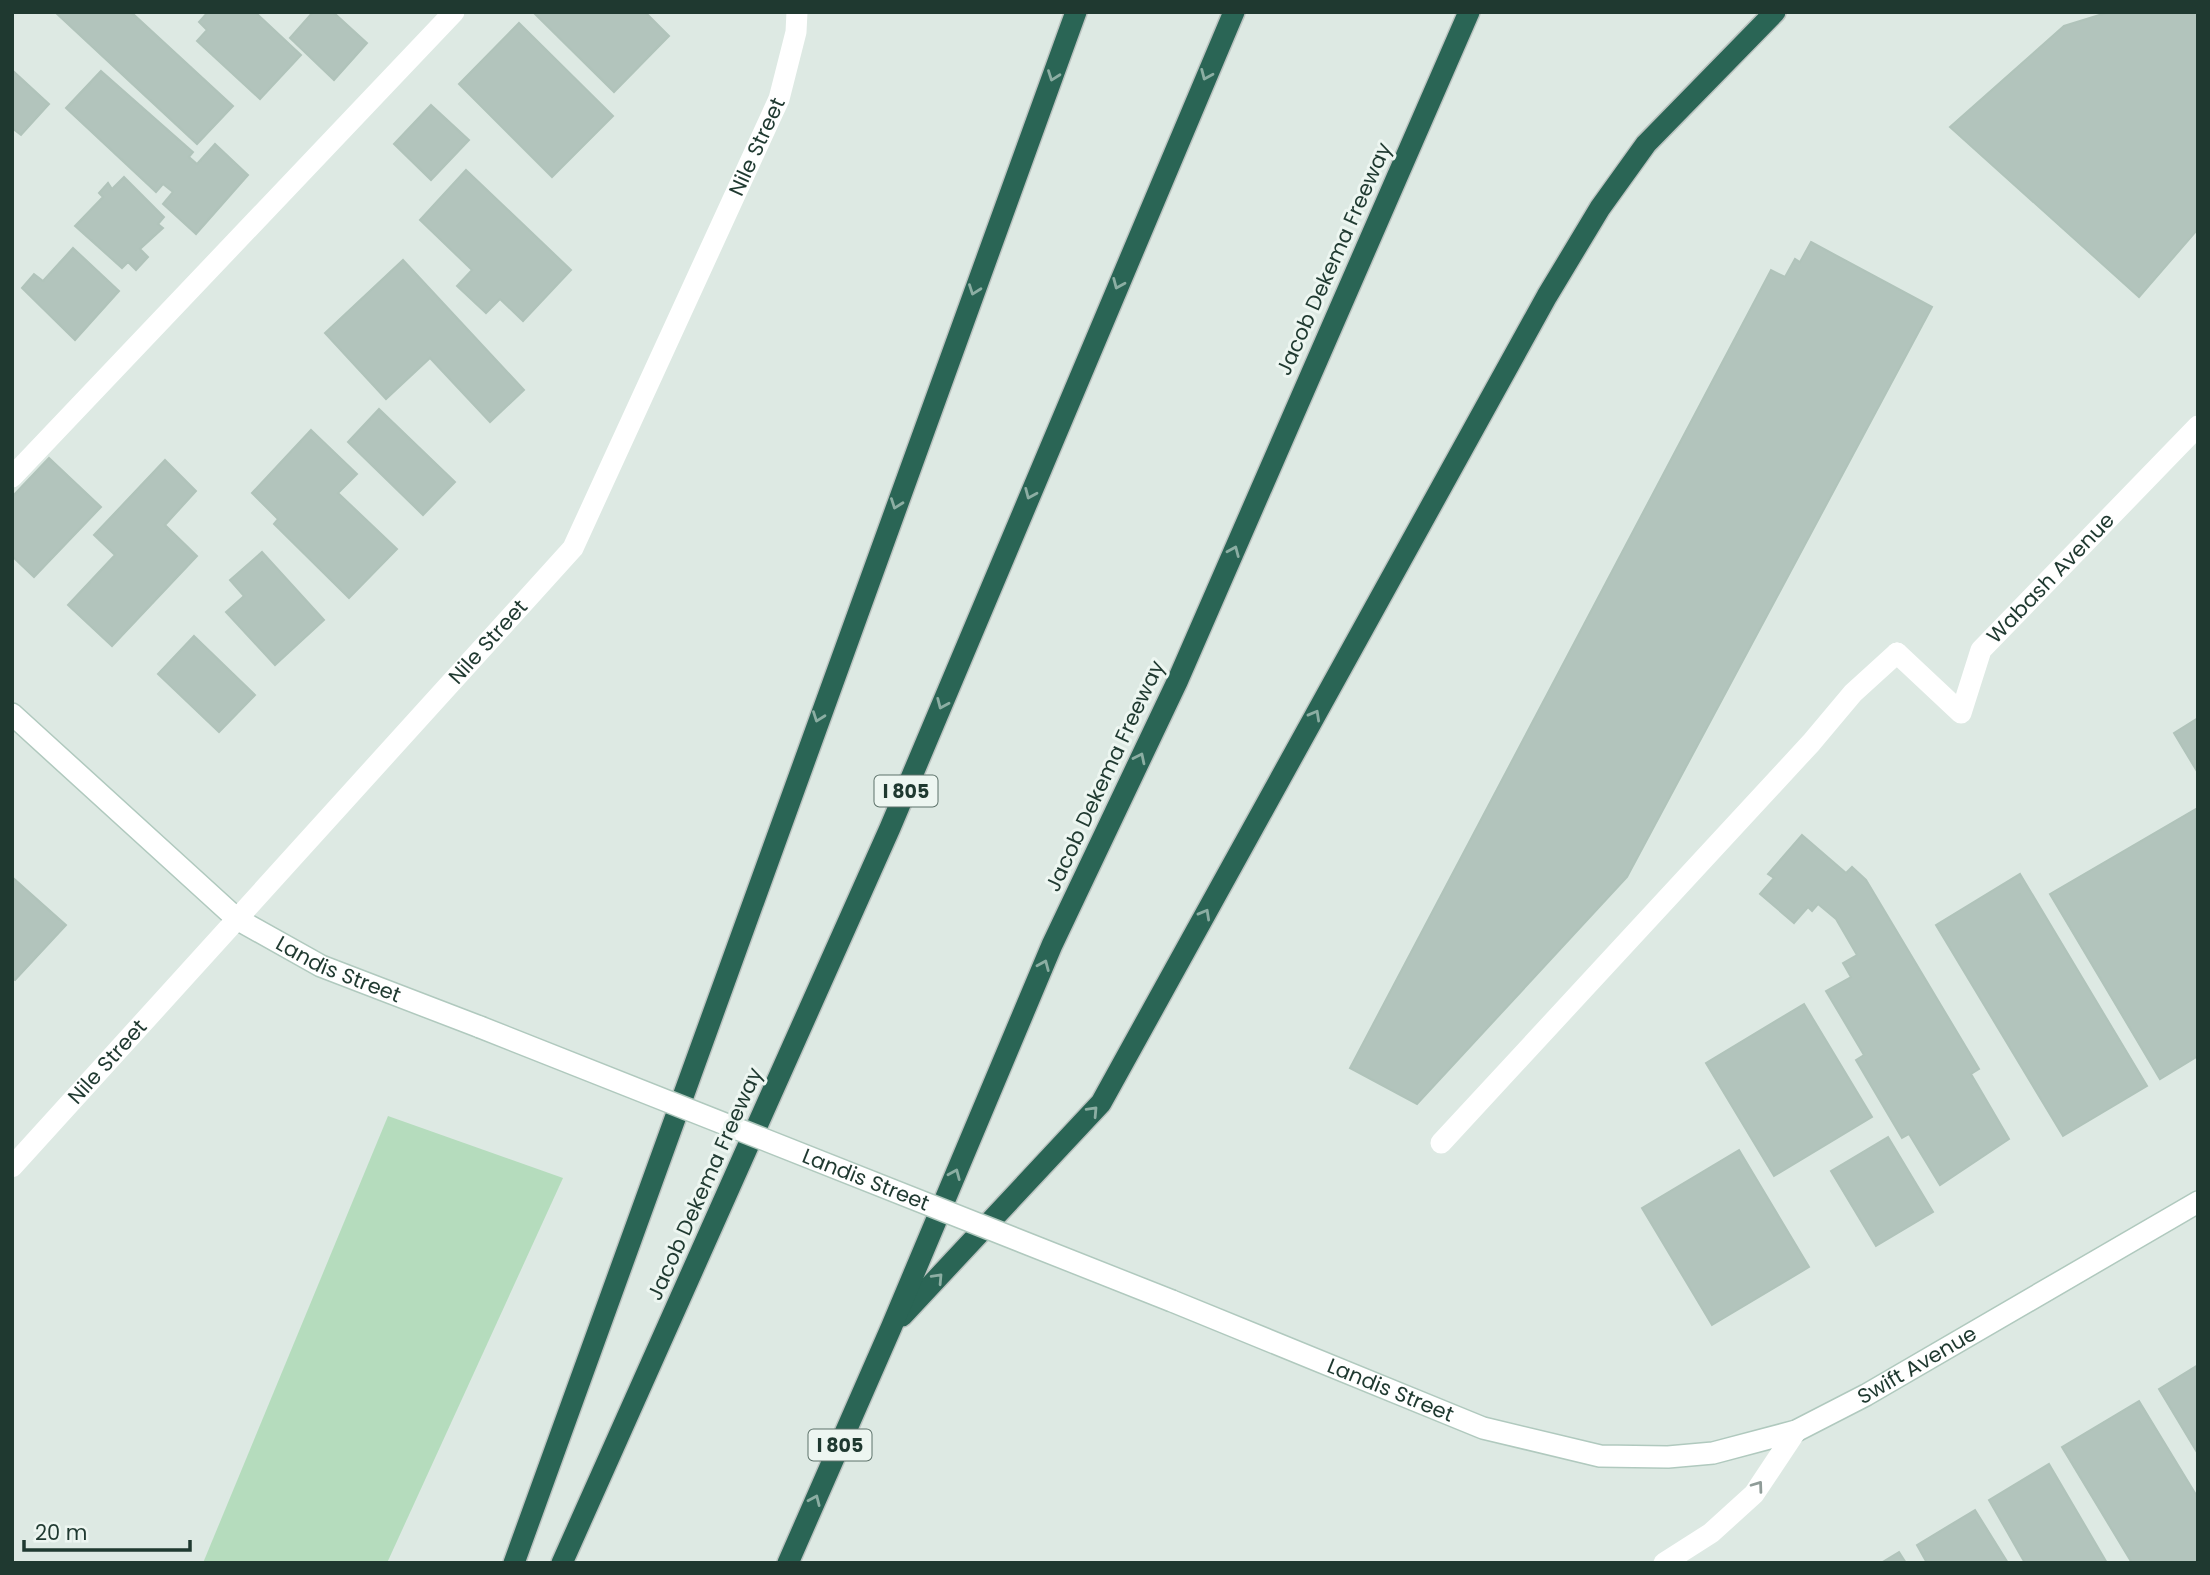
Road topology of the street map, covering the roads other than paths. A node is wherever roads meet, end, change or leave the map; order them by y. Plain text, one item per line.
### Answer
1 (454, 12) edge
2 (797, 12) edge
3 (1076, 12) edge
4 (1234, 12) edge
5 (1469, 12) edge
6 (1775, 12) edge
7 (2198, 426) edge
8 (12, 477) edge
9 (12, 714) edge
10 (237, 919) junction
11 (1441, 1143) dead end
12 (12, 1167) edge
13 (2198, 1202) edge
14 (891, 1328) junction
15 (1796, 1431) junction
16 (513, 1563) edge
17 (562, 1563) edge
18 (788, 1563) edge
19 (1664, 1563) edge

1 - 8 main road
2 - 10 main road, Nile Street
3 -> 16 highway
4 -> 17 highway, Jacob Dekema Freeway / I 805
14 -> 5 highway, Jacob Dekema Freeway / I 805
14 -> 6 highway
7 - 11 main road, Wabash Avenue
9 - 10 main road, Landis Street
10 - 12 main road, Nile Street
10 - 15 main road, Landis Street, bridge
13 - 15 main road, Swift Avenue
18 -> 14 highway, Jacob Dekema Freeway / I 805
19 -> 15 main road, Swift Avenue

